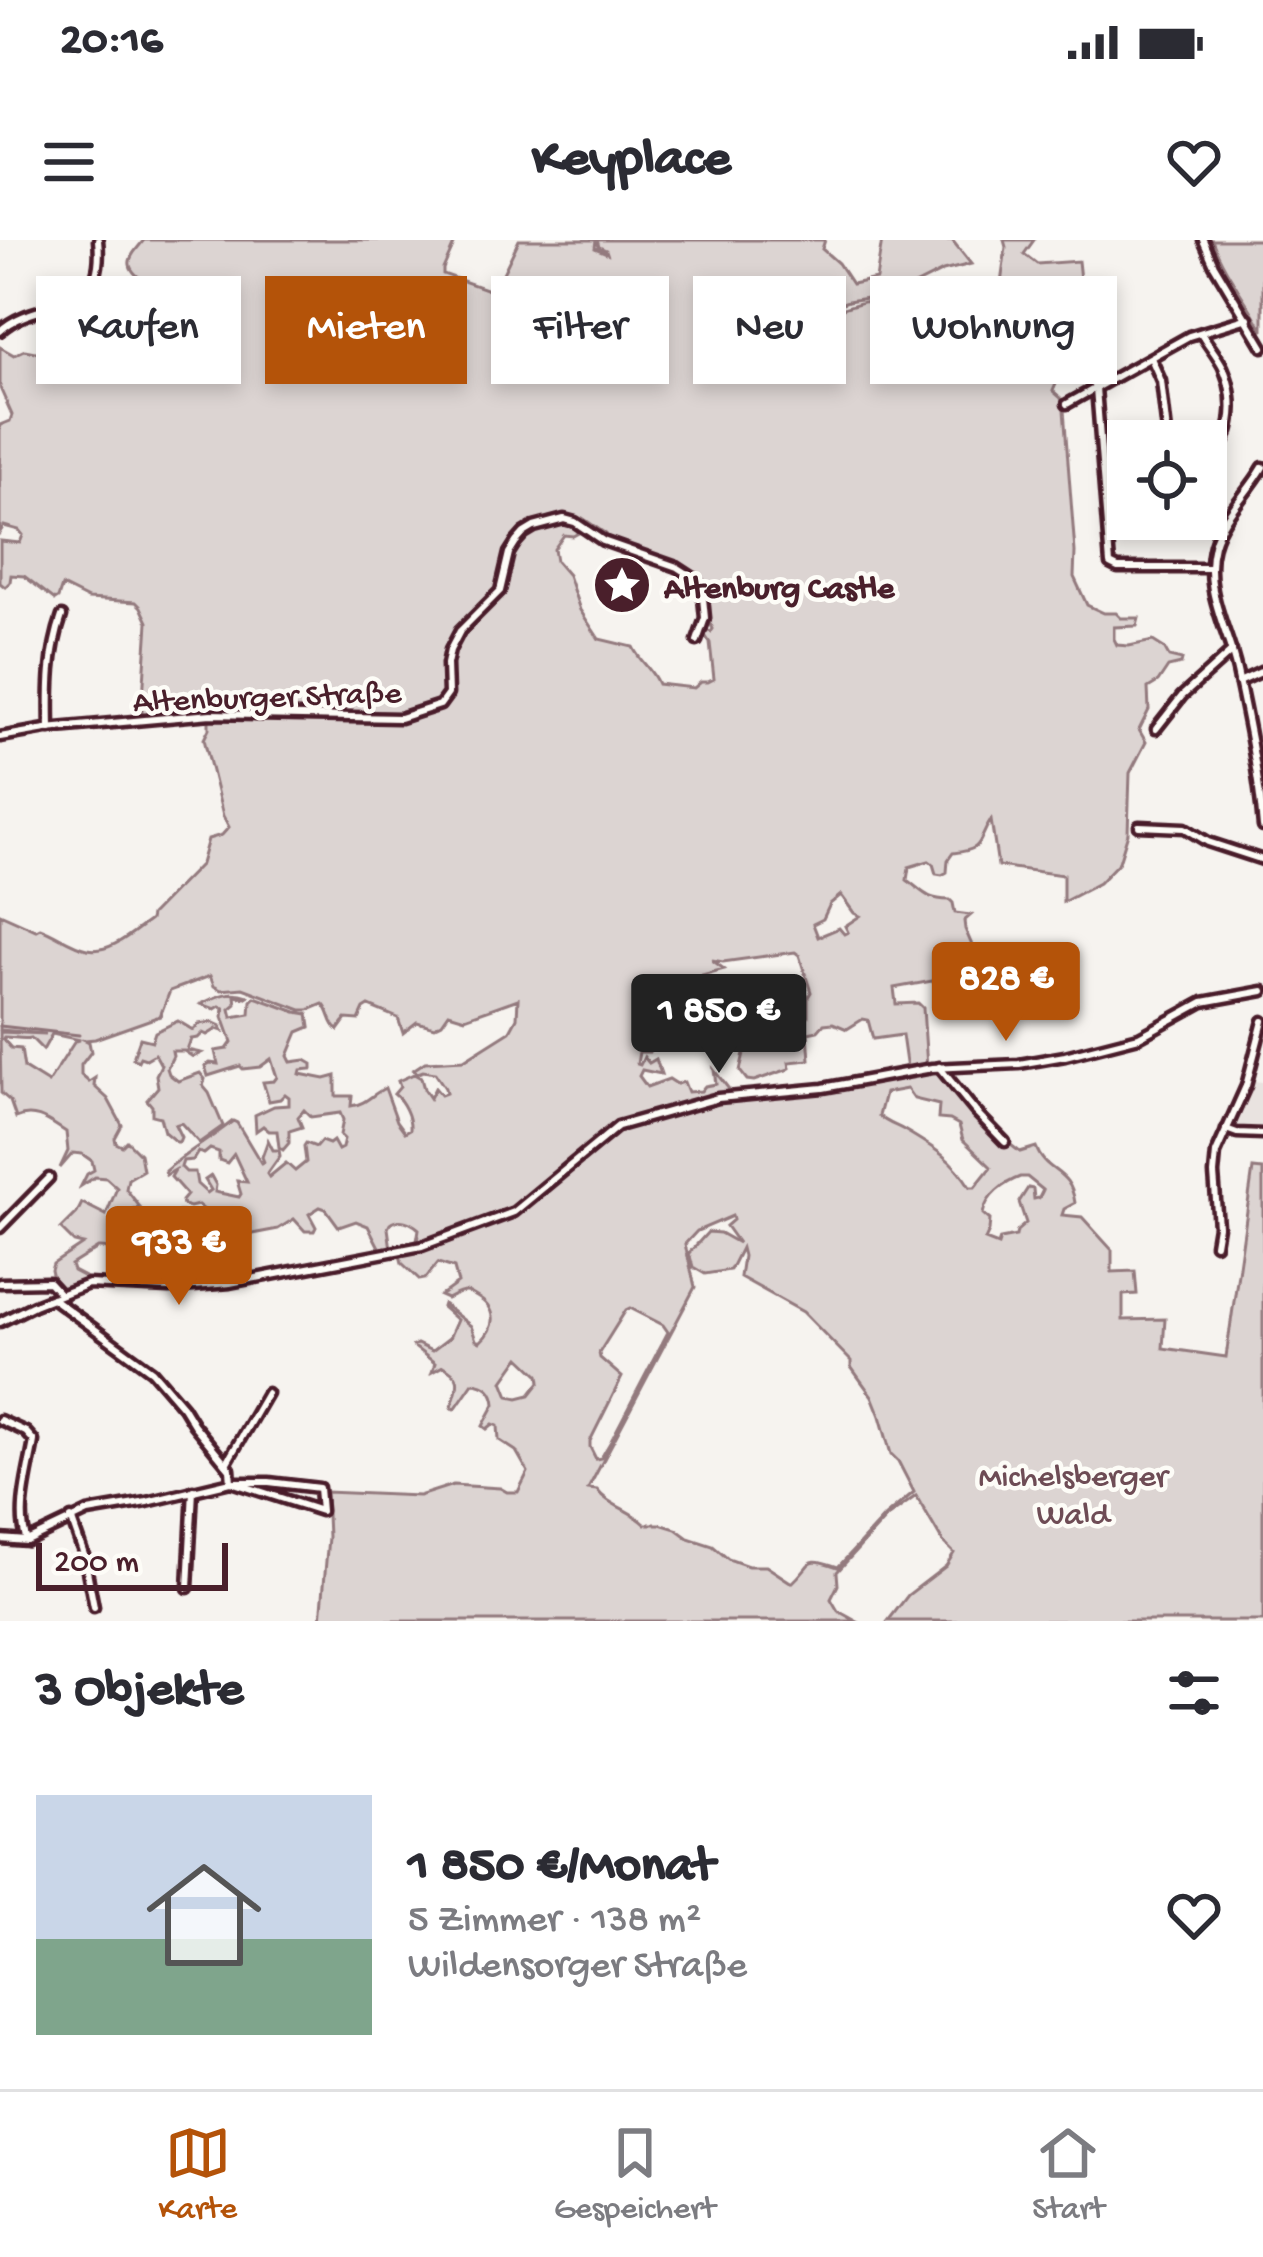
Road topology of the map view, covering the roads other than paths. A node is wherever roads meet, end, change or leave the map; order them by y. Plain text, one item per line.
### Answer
1 (98, 240) edge
2 (1204, 240) edge
3 (1248, 318) junction
4 (0, 331) edge
5 (1200, 332) junction
6 (1263, 347) edge
7 (1150, 357) junction
8 (1093, 384) edge
9 (1096, 388) junction
10 (1067, 404) dead end
11 (1166, 420) edge
12 (1227, 436) edge
13 (1263, 467) edge
14 (1106, 503) joint
15 (1210, 568) junction
16 (62, 616) dead end
17 (698, 640) dead end
18 (1232, 652) junction
19 (1263, 671) edge
20 (1239, 682) junction
21 (50, 729) junction
22 (1156, 729) dead end
23 (0, 736) edge
24 (1139, 826) dead end
25 (1263, 827) edge
26 (1263, 860) edge
27 (1263, 992) edge
28 (1263, 1022) edge
29 (939, 1067) junction
30 (1226, 1129) junction
31 (1263, 1134) edge
32 (1005, 1142) dead end
33 (49, 1178) dead end
34 (0, 1228) edge
35 (1215, 1244) dead end
36 (0, 1283) edge
37 (56, 1296) junction
38 (0, 1322) edge
39 (267, 1394) dead end
40 (0, 1420) edge
41 (226, 1464) junction
42 (231, 1482) junction
43 (193, 1490) junction
44 (71, 1518) junction
45 (0, 1539) edge
46 (27, 1541) junction
47 (188, 1588) dead end
48 (94, 1607) dead end

1 - 4 street
2 - 3 street
3 - 5 street
3 - 6 street
5 - 7 street
5 - 12 street
7 - 9 street
7 - 11 street
8 - 9 street
9 - 10 street
9 - 14 street
13 - 15 street
14 - 15 street
15 - 18 street
16 - 21 street
17 - 21 street, Altenburger Straße
18 - 20 street
18 - 22 street
19 - 20 street
20 - 25 street
21 - 23 street, Altenburger Straße
24 - 26 street
27 - 29 street
28 - 30 street
29 - 32 street
29 - 37 street
30 - 31 street
30 - 35 street
33 - 34 street
36 - 37 street
37 - 38 street
37 - 41 street
39 - 41 street
40 - 46 street
41 - 42 street
42 - 42 street
42 - 43 street
43 - 44 street
43 - 47 street
44 - 46 street
44 - 48 street
45 - 46 street

